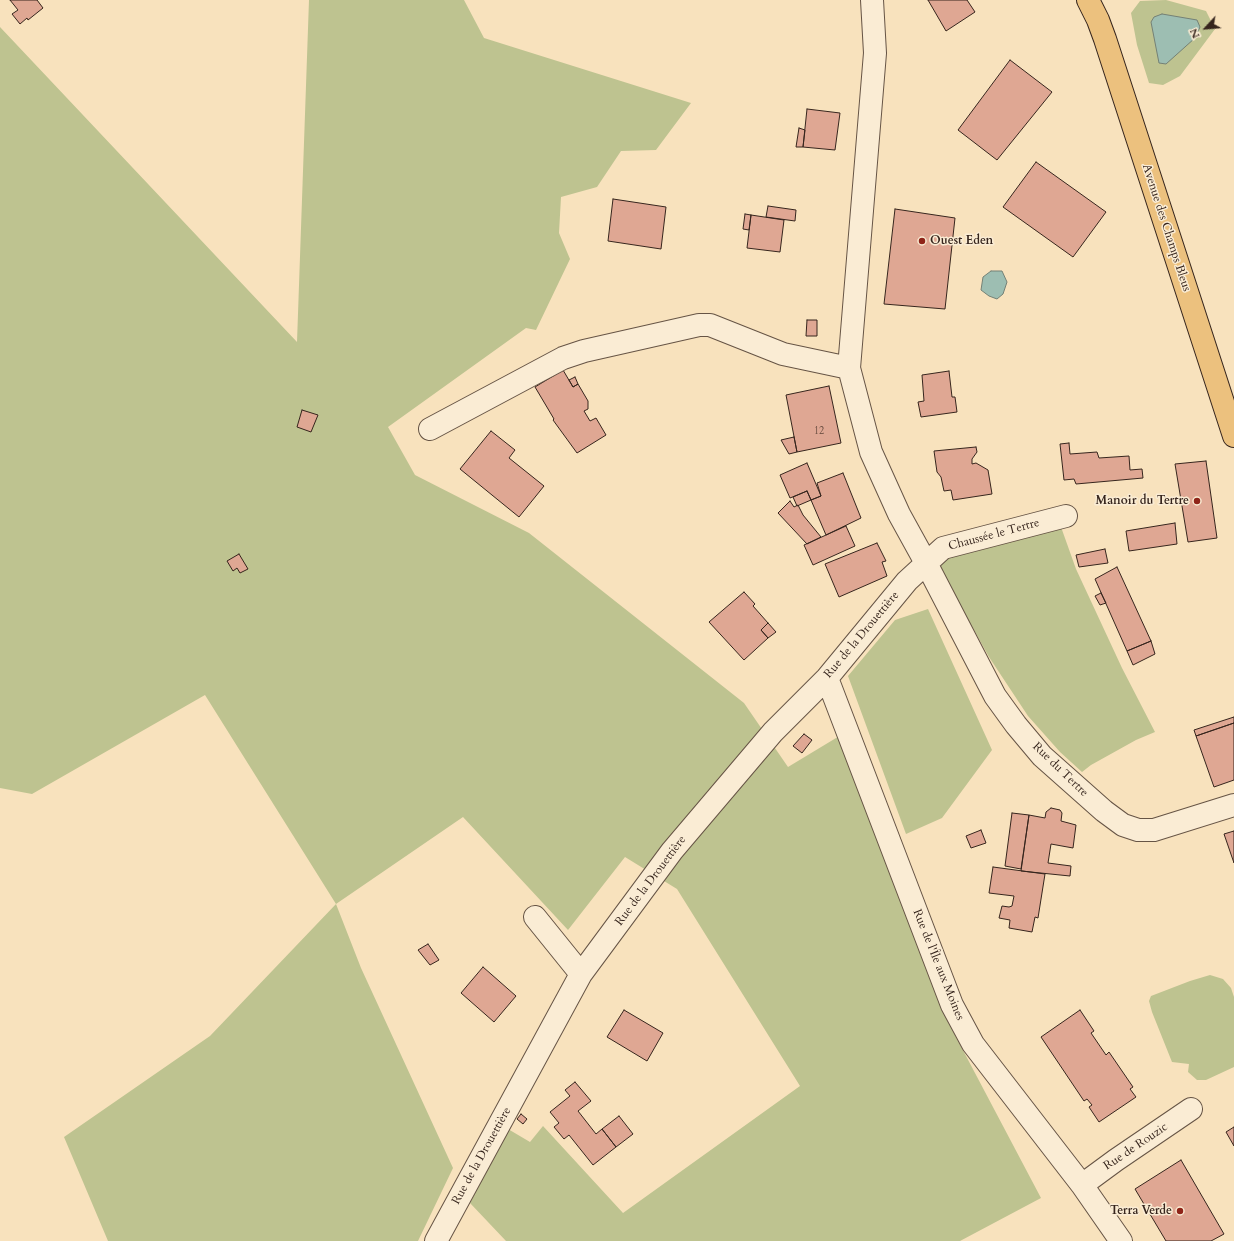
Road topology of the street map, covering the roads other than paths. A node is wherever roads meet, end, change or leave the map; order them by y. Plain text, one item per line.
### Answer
1 (872, 0) edge
2 (1088, 0) edge
3 (1097, 10) edge
4 (849, 368) junction
5 (430, 429) dead end
6 (1234, 436) edge
7 (1066, 516) dead end
8 (926, 563) junction
9 (827, 678) junction
10 (1234, 805) edge
11 (535, 917) dead end
12 (581, 974) junction
13 (1191, 1109) dead end
14 (1082, 1185) junction
15 (436, 1241) edge
16 (1120, 1241) edge

1 - 4 street, Rue du Tertre
2 - 3 main road, Avenue des Champs Bleus
3 - 6 main road, Avenue des Champs Bleus
4 - 5 street
4 - 8 street, Rue du Tertre
7 - 8 street, Chaussée le Tertre
8 - 9 street, Rue de la Drouettière
8 - 10 street, Rue du Tertre
9 - 12 street, Rue de la Drouettière
9 - 14 street, Rue de l'Île aux Moines
11 - 12 street
12 - 15 street, Rue de la Drouettière
13 - 14 street, Rue de Rouzic
14 - 16 street, Rue de l'Île aux Moines

